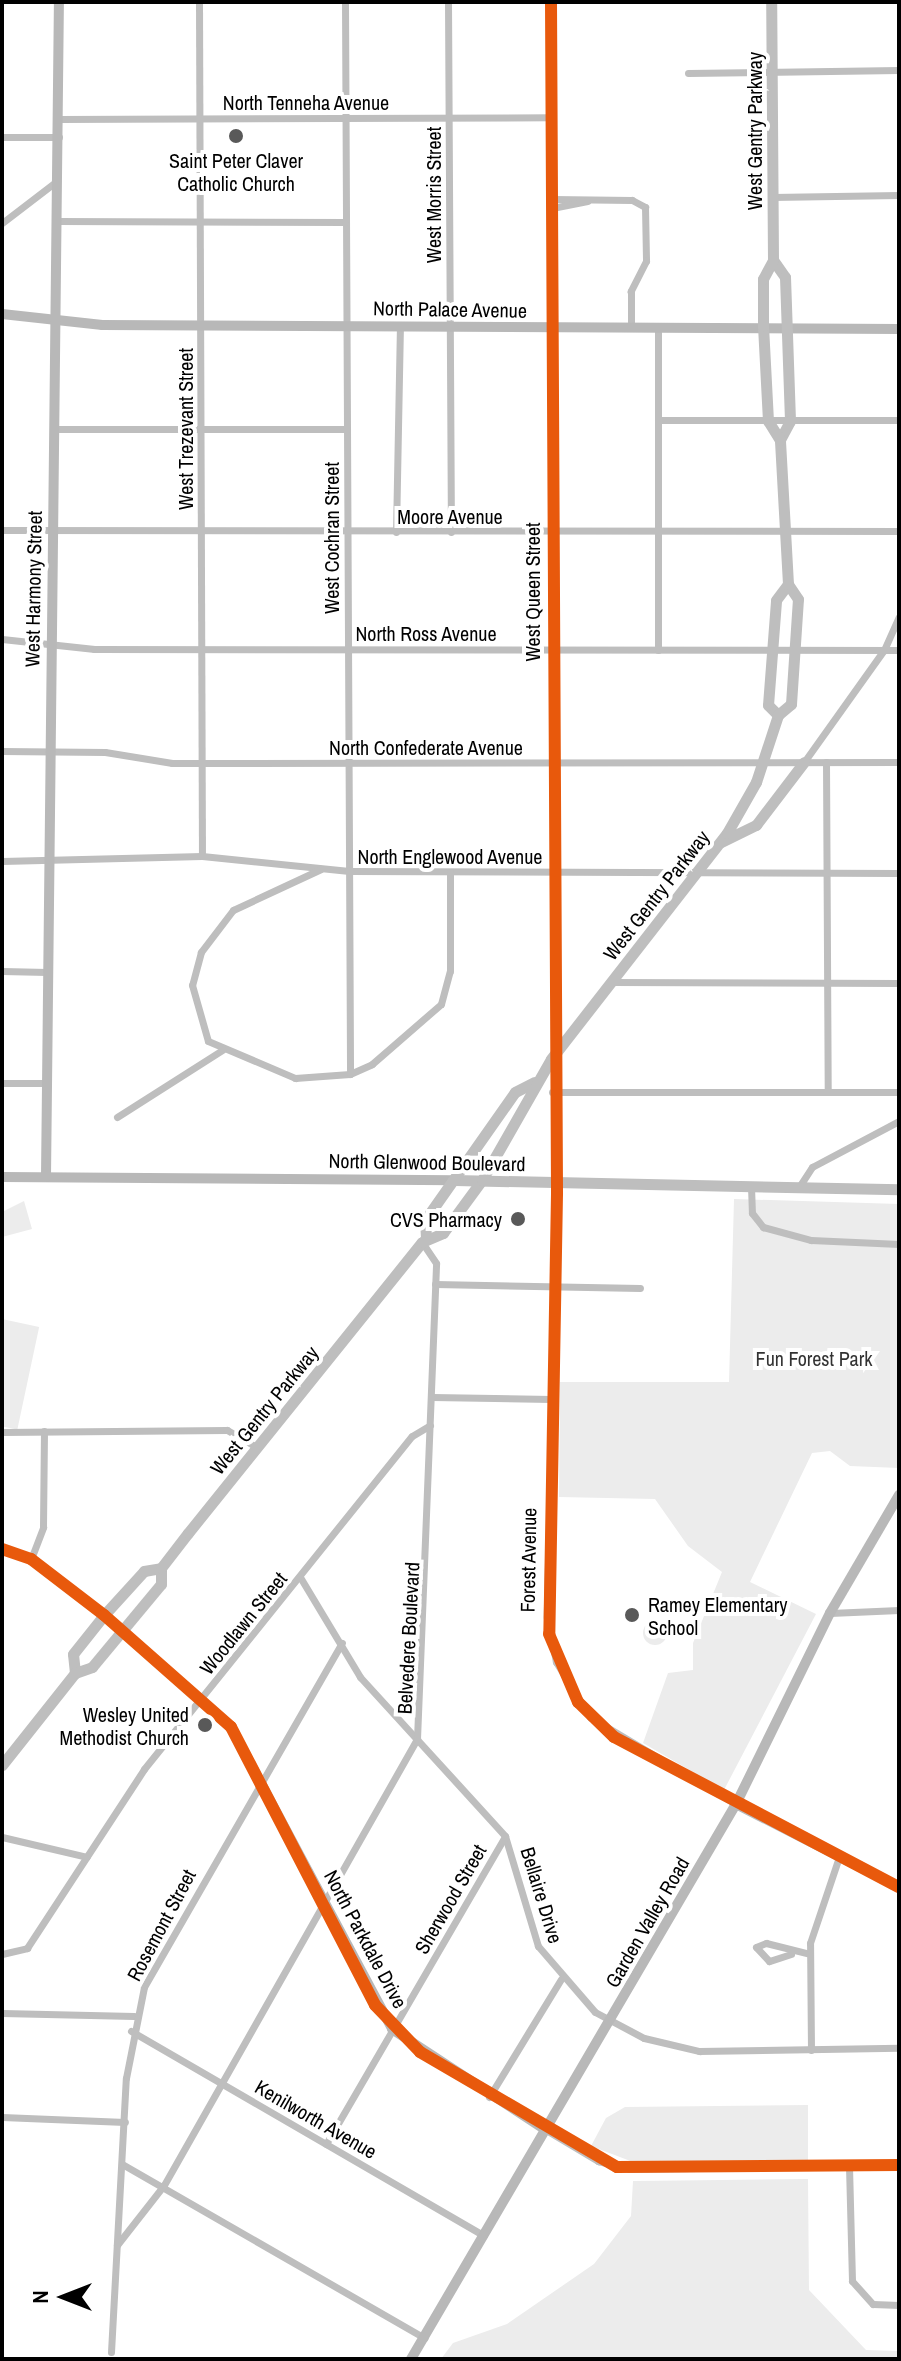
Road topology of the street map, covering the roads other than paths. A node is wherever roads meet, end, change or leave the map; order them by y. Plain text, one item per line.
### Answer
1 (59, 2) edge
2 (199, 2) edge
3 (345, 2) edge
4 (448, 2) edge
5 (551, 2) edge
6 (771, 2) edge
7 (899, 70) edge
8 (688, 73) dead end
9 (771, 73) junction
10 (199, 117) junction
11 (552, 117) junction
12 (449, 118) junction
13 (59, 119) junction
14 (344, 119) junction
15 (2, 137) edge
16 (59, 137) junction
17 (59, 179) junction
18 (899, 195) edge
19 (772, 197) junction
20 (552, 203) junction
21 (58, 221) junction
22 (200, 222) junction
23 (345, 222) junction
24 (2, 223) edge
25 (773, 260) junction
26 (2, 314) edge
27 (56, 319) junction
28 (346, 325) junction
29 (200, 326) junction
30 (400, 326) junction
31 (631, 326) junction
32 (763, 326) junction
33 (785, 326) junction
34 (450, 327) junction
35 (658, 327) junction
36 (553, 328) junction
37 (899, 329) edge
38 (658, 420) junction
39 (899, 420) edge
40 (768, 421) junction
41 (790, 421) junction
42 (55, 429) junction
43 (201, 429) junction
44 (347, 429) junction
45 (780, 440) junction
46 (2, 530) edge
47 (785, 530) junction
48 (51, 531) junction
49 (201, 531) junction
50 (553, 531) junction
51 (657, 531) junction
52 (899, 531) edge
53 (347, 532) junction
54 (396, 532) junction
55 (451, 532) junction
56 (788, 584) junction
57 (899, 617) edge
58 (2, 639) edge
59 (50, 643) junction
60 (200, 648) junction
61 (552, 648) junction
62 (347, 649) junction
63 (775, 649) junction
64 (798, 649) junction
65 (658, 650) junction
66 (884, 650) junction
67 (899, 650) edge
68 (778, 715) junction
69 (2, 751) edge
70 (49, 751) junction
71 (552, 762) junction
72 (764, 762) junction
73 (804, 762) junction
74 (826, 762) junction
75 (899, 762) edge
76 (200, 763) junction
77 (348, 763) junction
78 (720, 842) junction
79 (202, 856) junction
80 (2, 861) edge
81 (47, 861) junction
82 (321, 869) junction
83 (349, 871) junction
84 (450, 872) junction
85 (698, 872) junction
86 (552, 873) junction
87 (827, 873) junction
88 (899, 873) edge
89 (2, 971) edge
90 (47, 972) junction
91 (612, 982) junction
92 (828, 983) junction
93 (899, 983) edge
94 (222, 1050) junction
95 (551, 1059) junction
96 (350, 1074) junction
97 (535, 1082) junction
98 (2, 1083) edge
99 (47, 1083) junction
100 (828, 1091) junction
101 (552, 1092) junction
102 (899, 1092) edge
103 (117, 1117) dead end
104 (899, 1121) edge
105 (2, 1177) edge
106 (46, 1177) junction
107 (455, 1180) junction
108 (482, 1180) junction
109 (555, 1182) junction
110 (751, 1186) junction
111 (799, 1187) junction
112 (899, 1189) edge
113 (424, 1240) junction
114 (899, 1244) edge
115 (435, 1284) junction
116 (555, 1287) junction
117 (640, 1288) dead end
118 (432, 1397) junction
119 (551, 1399) junction
120 (430, 1425) junction
121 (44, 1431) junction
122 (2, 1432) edge
123 (257, 1447) junction
124 (899, 1495) edge
125 (2, 1549) edge
126 (31, 1559) junction
127 (161, 1568) junction
128 (300, 1577) junction
129 (899, 1610) edge
130 (830, 1613) junction
131 (104, 1615) junction
132 (122, 1630) junction
133 (342, 1643) junction
134 (75, 1673) junction
135 (203, 1697) junction
136 (417, 1739) junction
137 (2, 1765) edge
138 (261, 1781) junction
139 (736, 1804) junction
140 (505, 1836) junction
141 (2, 1837) edge
142 (87, 1857) junction
143 (838, 1860) junction
144 (899, 1887) edge
145 (325, 1907) junction
146 (2, 1954) edge
147 (791, 1954) dead end
148 (810, 1954) junction
149 (561, 1979) junction
150 (2, 2013) edge
151 (134, 2016) junction
152 (610, 2022) junction
153 (392, 2029) junction
154 (131, 2031) junction
155 (899, 2048) edge
156 (811, 2050) junction
157 (222, 2082) junction
158 (488, 2098) junction
159 (2, 2117) edge
160 (125, 2122) junction
161 (546, 2130) junction
162 (326, 2144) junction
163 (122, 2164) junction
164 (899, 2165) edge
165 (849, 2166) junction
166 (164, 2185) junction
167 (484, 2236) junction
168 (117, 2245) junction
169 (899, 2305) edge
170 (424, 2338) junction
171 (111, 2352) dead end
172 (411, 2359) edge

1 - 13 street, West Harmony Street
2 - 10 street, West Trezevant Street
3 - 14 street, West Cochran Street
4 - 12 street, West Morris Street
5 - 11 street, West Queen Street
6 - 9 main road, West Gentry Parkway
7 - 9 street
8 - 9 street
9 - 19 main road, West Gentry Parkway
10 - 13 street, North Tenneha Avenue
10 - 14 street, North Tenneha Avenue
10 - 22 street, West Trezevant Street
11 - 12 street, North Tenneha Avenue
11 - 20 street, West Queen Street
12 - 14 street, North Tenneha Avenue
12 - 34 street, West Morris Street
13 - 16 street, West Harmony Street
14 - 23 street, West Cochran Street
15 - 16 street
16 - 17 street, West Harmony Street
17 - 21 street, West Harmony Street
17 - 24 street
18 - 19 street
19 - 25 main road, West Gentry Parkway
20 - 31 street
20 - 36 street, West Queen Street
21 - 22 street
21 - 27 street, West Harmony Street
22 - 23 street
22 - 29 street, West Trezevant Street
23 - 28 street, West Cochran Street
25 - 32 main road, West Gentry Parkway
25 - 33 main road, West Gentry Parkway
26 - 27 street, North Palace Avenue
27 - 29 street, North Palace Avenue
27 - 42 street, West Harmony Street
28 - 29 street, North Palace Avenue
28 - 30 street, North Palace Avenue
28 - 44 street, West Cochran Street
29 - 43 street, West Trezevant Street
30 - 34 street, North Palace Avenue
30 - 54 street
31 - 35 street, North Palace Avenue
31 - 36 street, North Palace Avenue
32 - 33 street, North Palace Avenue
32 - 35 street, North Palace Avenue
32 - 40 main road, West Gentry Parkway
33 - 37 street, North Palace Avenue
33 - 41 main road, West Gentry Parkway
34 - 36 street, North Palace Avenue
34 - 55 street, West Morris Street
35 - 38 street
36 - 50 street, West Queen Street
38 - 40 street
38 - 51 street
39 - 41 street
40 - 41 street
40 - 45 main road, West Gentry Parkway
41 - 45 main road
42 - 43 street
42 - 48 street, West Harmony Street
43 - 44 street
43 - 49 street, West Trezevant Street
44 - 53 street, West Cochran Street
45 - 47 main road, West Gentry Parkway
46 - 48 street, Moore Avenue
47 - 51 street, Moore Avenue
47 - 52 street, Moore Avenue
47 - 56 main road, West Gentry Parkway
48 - 49 street, Moore Avenue
48 - 59 street, West Harmony Street
49 - 53 street, Moore Avenue
49 - 60 street, West Trezevant Street
50 - 51 street, Moore Avenue
50 - 55 street, Moore Avenue
50 - 61 street, West Queen Street
51 - 65 street
53 - 54 street, Moore Avenue
53 - 62 street, West Cochran Street
54 - 55 street, Moore Avenue
56 - 63 main road, West Gentry Parkway
56 - 64 main road, West Gentry Parkway
57 - 66 street
58 - 59 street, North Ross Avenue
59 - 60 street, North Ross Avenue
59 - 70 street, West Harmony Street
60 - 62 street, North Ross Avenue
60 - 76 street, West Trezevant Street
61 - 62 street, North Ross Avenue
61 - 65 street, North Ross Avenue
61 - 71 street, West Queen Street
62 - 77 street, West Cochran Street
63 - 64 street, North Ross Avenue
63 - 65 street, North Ross Avenue
63 - 68 main road, West Gentry Parkway
64 - 66 street, North Ross Avenue
64 - 68 main road, West Gentry Parkway
66 - 67 street, North Ross Avenue
66 - 73 street
68 - 72 main road, West Gentry Parkway
69 - 70 street, North Confederate Avenue
70 - 76 street, North Confederate Avenue
70 - 81 street, West Harmony Street
71 - 72 street, North Confederate Avenue
71 - 77 street, North Confederate Avenue
71 - 86 street, West Queen Street
72 - 73 street, North Confederate Avenue
72 - 78 main road, West Gentry Parkway
73 - 74 street, North Confederate Avenue
73 - 78 main road
74 - 75 street, North Confederate Avenue
74 - 87 street
76 - 77 street, North Confederate Avenue
76 - 79 street, West Trezevant Street
77 - 83 street, West Cochran Street
78 - 85 main road, West Gentry Parkway
79 - 81 street, North Englewood Avenue
79 - 82 street, North Englewood Avenue
80 - 81 street, North Englewood Avenue
81 - 90 street, West Harmony Street
82 - 83 street, North Englewood Avenue
82 - 94 street
83 - 84 street, North Englewood Avenue
83 - 96 street, West Cochran Street
84 - 86 street, North Englewood Avenue
84 - 96 street
85 - 86 street, North Englewood Avenue
85 - 87 street, North Englewood Avenue
85 - 91 main road, West Gentry Parkway
86 - 95 street, West Queen Street
87 - 88 street, North Englewood Avenue
87 - 92 street
89 - 90 street
90 - 99 street, West Harmony Street
91 - 92 street
91 - 95 main road, West Gentry Parkway
92 - 93 street
92 - 100 street
94 - 96 street
94 - 103 street
95 - 97 main road, West Gentry Parkway
95 - 101 street, West Queen Street
97 - 107 main road, West Gentry Parkway
97 - 108 main road, West Gentry Parkway
98 - 99 street
99 - 106 street, West Harmony Street
100 - 101 street
100 - 102 street
101 - 109 street, West Queen Street
104 - 111 street
105 - 106 street, North Glenwood Boulevard
106 - 107 street, North Glenwood Boulevard
107 - 108 main road, North Glenwood Boulevard
107 - 113 main road, West Gentry Parkway
108 - 109 main road, North Glenwood Boulevard
108 - 113 main road, West Gentry Parkway
109 - 110 main road, North Glenwood Boulevard
109 - 116 street, Forest Avenue
110 - 111 main road, North Glenwood Boulevard
110 - 114 street
111 - 112 main road, North Glenwood Boulevard
113 - 115 street, Belvedere Boulevard
113 - 123 main road, West Gentry Parkway
115 - 116 street
115 - 118 street, Belvedere Boulevard
116 - 117 street
116 - 119 street, Forest Avenue
118 - 119 street
118 - 120 street, Belvedere Boulevard
119 - 139 street, Forest Avenue
120 - 128 street, Woodlawn Street
120 - 136 street, Belvedere Boulevard
121 - 122 street
121 - 123 street
121 - 126 street
123 - 127 main road, West Gentry Parkway
124 - 130 street, Garden Valley Road
125 - 126 street, North Parkdale Drive
126 - 131 street, North Parkdale Drive
127 - 131 main road, West Gentry Parkway
127 - 132 main road, West Gentry Parkway
128 - 133 street, Bellaire Drive
128 - 135 street, Woodlawn Street
129 - 130 street
130 - 139 street, Garden Valley Road
131 - 132 street, North Parkdale Drive
131 - 134 main road, West Gentry Parkway
132 - 134 main road, West Gentry Parkway
132 - 135 street, North Parkdale Drive
133 - 136 street, Bellaire Drive
133 - 138 street, Rosemont Street
134 - 137 main road, West Gentry Parkway
135 - 138 street, North Parkdale Drive
135 - 142 street, Woodlawn Street
136 - 140 street, Bellaire Drive
136 - 145 street, Belvedere Boulevard
138 - 145 street, North Parkdale Drive
138 - 151 street, Rosemont Street
139 - 143 street, Forest Avenue
139 - 152 street, Garden Valley Road
140 - 149 street, Bellaire Drive
140 - 153 street, Sherwood Street
141 - 142 street
142 - 146 street, Woodlawn Street
143 - 144 street, Forest Avenue
143 - 148 street
145 - 153 street, North Parkdale Drive
145 - 157 street, Belvedere Boulevard
147 - 148 street
148 - 156 street
149 - 152 street, Bellaire Drive
149 - 158 street
150 - 151 street
151 - 154 street, Rosemont Street
152 - 156 street, Bellaire Drive
152 - 161 street, Garden Valley Road
153 - 158 street, North Parkdale Drive
153 - 162 street, Sherwood Street
154 - 157 street, Kenilworth Avenue
154 - 160 street, Rosemont Street
155 - 156 street, Bellaire Drive
157 - 162 street, Kenilworth Avenue
157 - 166 street, Belvedere Boulevard
158 - 161 street, North Parkdale Drive
159 - 160 street
160 - 163 street, Rosemont Street
161 - 165 street, North Parkdale Drive
161 - 167 street, Garden Valley Road
162 - 167 street, Kenilworth Avenue
163 - 166 street
163 - 168 street, Rosemont Street
164 - 165 street, North Parkdale Drive
165 - 169 street
166 - 168 street, Belvedere Boulevard
166 - 170 street
167 - 170 street, Garden Valley Road
168 - 171 street, Rosemont Street
170 - 172 street, Garden Valley Road

